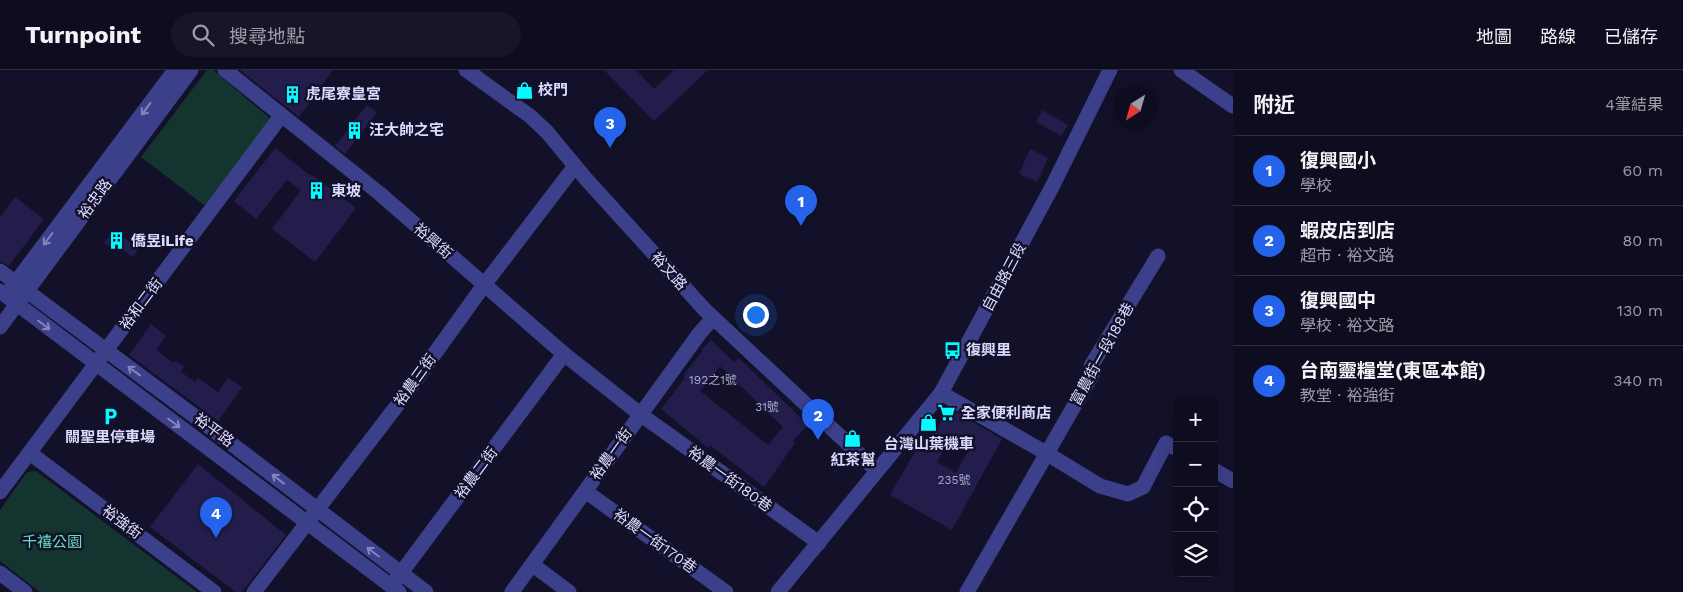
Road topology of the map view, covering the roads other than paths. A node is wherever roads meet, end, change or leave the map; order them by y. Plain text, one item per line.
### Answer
1 (175, 70) edge
2 (191, 70) edge
3 (225, 70) edge
4 (466, 70) edge
5 (1110, 70) edge
6 (1181, 70) edge
7 (1233, 106) edge
8 (281, 116) junction
9 (575, 166) junction
10 (1158, 256) dead end
11 (0, 271) edge
12 (484, 285) junction
13 (11, 295) edge
14 (714, 318) junction
15 (0, 327) edge
16 (106, 351) junction
17 (564, 354) junction
18 (96, 364) junction
19 (941, 393) junction
20 (640, 414) junction
21 (1173, 447) edge
22 (30, 452) junction
23 (1046, 453) junction
24 (876, 470) junction
25 (1218, 472) edge
26 (1233, 481) edge
27 (585, 490) junction
28 (0, 492) edge
29 (317, 509) junction
30 (306, 522) junction
31 (819, 543) junction
32 (532, 564) junction
33 (0, 573) edge
34 (401, 573) junction
35 (392, 590) edge
36 (25, 592) edge
37 (214, 592) edge
38 (254, 592) edge
39 (426, 592) edge
40 (512, 592) edge
41 (568, 592) edge
42 (726, 592) edge
43 (778, 592) edge
44 (966, 592) edge

1 -> 13 street, 裕忠路
2 - 13 street, 裕忠路
3 - 8 street, 裕興街
4 - 9 street, 裕文路
5 - 19 street, 自由路三段
6 - 7 street
8 - 12 street, 裕興街
8 - 16 street, 裕和二街
9 - 12 street, 裕農三街
9 - 14 street, 裕文路
10 - 23 street, 富農街一段188巷
11 - 13 street, 裕平路
12 - 17 street, 裕興街
12 - 29 street, 裕農三街
13 - 15 street, 裕忠路
13 - 16 street, 裕平路
13 -> 18 street, 裕平路
14 - 20 street, 裕農一街
14 - 24 street, 裕文路
16 - 18 street, 裕和二街
29 -> 16 street, 裕平路
17 - 20 street, 裕興街
17 - 34 street, 裕農二街
18 - 22 street, 裕和二街
18 -> 30 street, 裕平路
19 - 23 street
19 - 24 street, 自由路三段
20 - 27 street, 裕農一街
20 - 31 street, 裕農一街180巷
21 - 23 street
22 - 28 street, 裕和二街
22 - 37 street, 裕強街
23 - 44 street, 富農街一段188巷
24 - 31 street, 自由路三段
25 - 26 street
27 - 32 street, 裕農一街
27 - 42 street, 裕農一街170巷
29 - 30 street, 裕農三街
34 -> 29 street, 裕平路
30 - 35 street, 裕平路
30 - 38 street, 裕農三街
31 - 43 street, 自由路三段
32 - 40 street, 裕農一街
32 - 41 street
33 - 36 street
34 - 35 street, 裕農二街
34 - 39 street, 裕平路

